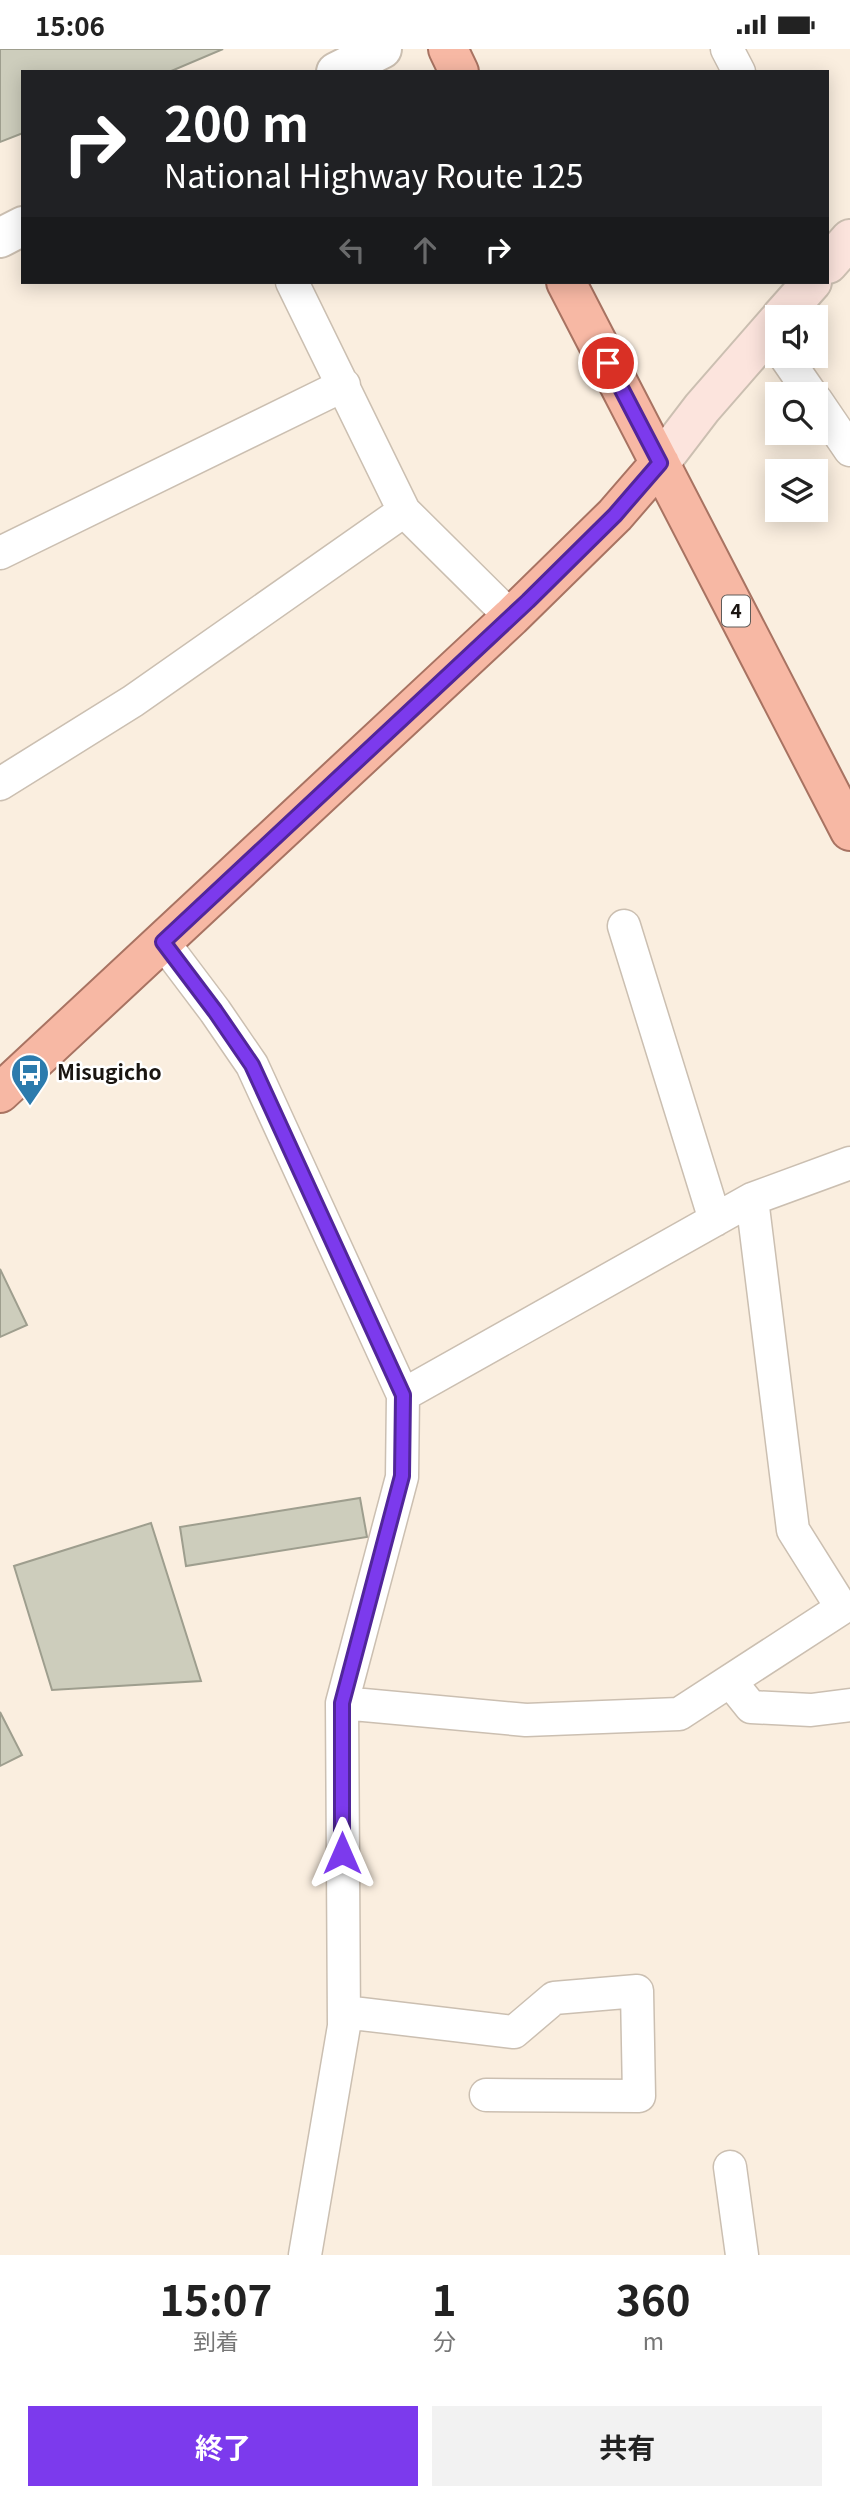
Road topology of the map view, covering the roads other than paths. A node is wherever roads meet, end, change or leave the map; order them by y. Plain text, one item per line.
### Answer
1 (382, 49) edge
2 (447, 49) edge
3 (727, 49) edge
4 (340, 70) edge
5 (458, 70) edge
6 (738, 70) edge
7 (21, 227) edge
8 (0, 237) edge
9 (293, 284) edge
10 (567, 284) edge
11 (812, 284) edge
12 (798, 305) edge
13 (765, 347) edge
14 (344, 386) junction
15 (828, 418) edge
16 (850, 450) edge
17 (660, 463) junction
18 (404, 511) junction
19 (0, 553) edge
20 (511, 617) junction
21 (0, 784) edge
22 (850, 831) edge
23 (624, 926) dead end
24 (163, 942) junction
25 (3, 1084) edge
26 (850, 1163) edge
27 (752, 1199) junction
28 (715, 1220) junction
29 (403, 1395) junction
30 (730, 1681) junction
31 (342, 1703) junction
32 (850, 1705) edge
33 (344, 2012) junction
34 (486, 2095) dead end
35 (730, 2167) dead end
36 (306, 2255) edge
37 (742, 2255) edge

1 - 4 street
2 - 5 highway
3 - 6 street
7 - 8 street
9 - 14 street
10 - 17 highway, 4
11 - 12 main road
13 - 17 main road
14 - 18 street
14 - 19 street
15 - 16 street
17 - 20 highway
17 - 22 highway, 4
18 - 20 street
18 - 21 street
20 - 24 highway
23 - 28 street
24 - 25 highway
24 - 29 street
26 - 27 street
27 - 28 street
27 - 30 street
28 - 29 street
29 - 31 street
30 - 31 street
30 - 32 street
31 - 33 street
33 - 34 street
33 - 36 street
35 - 37 street

